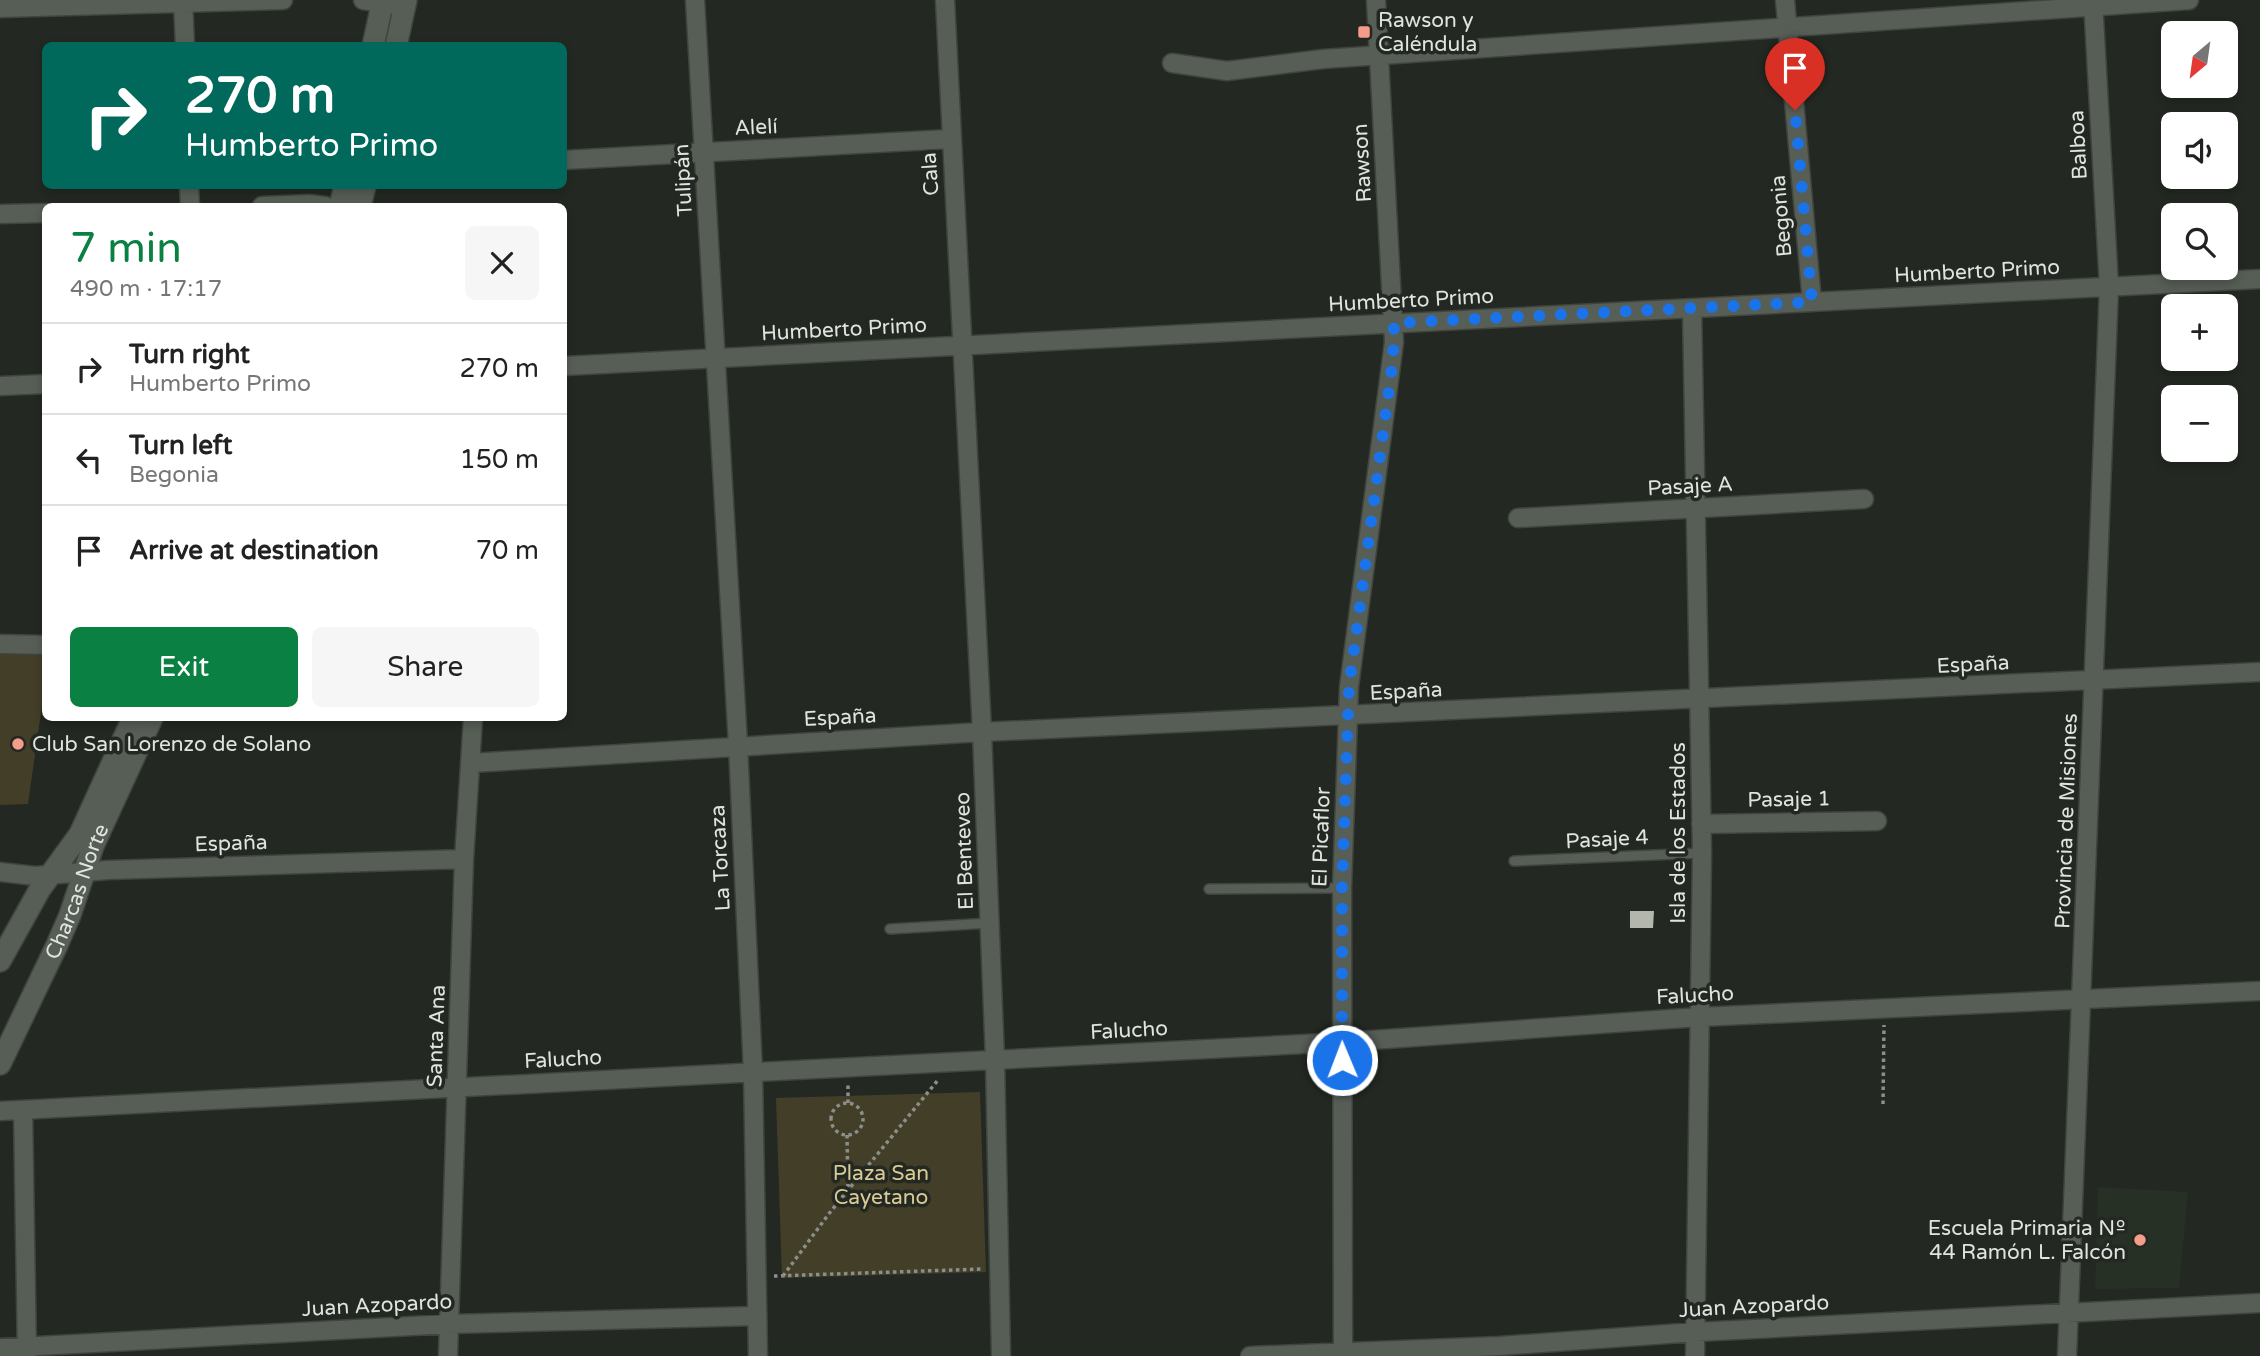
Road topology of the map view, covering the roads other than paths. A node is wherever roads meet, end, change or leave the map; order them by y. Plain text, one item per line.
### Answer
1 (284, 0) edge
2 (695, 0) edge
3 (944, 0) edge
4 (1376, 0) edge
5 (1785, 0) edge
6 (2189, 0) edge
7 (183, 1) edge
8 (376, 1) edge
9 (405, 3) edge
10 (2093, 4) edge
11 (0, 8) edge
12 (1788, 28) junction
13 (184, 42) edge
14 (373, 42) edge
15 (397, 42) edge
16 (1379, 55) junction
17 (1172, 63) dead end
18 (950, 139) junction
19 (704, 152) junction
20 (567, 159) edge
21 (42, 213) edge
22 (0, 214) edge
23 (2260, 279) edge
24 (2109, 287) junction
25 (1812, 302) junction
26 (1692, 309) junction
27 (1394, 323) junction
28 (963, 345) junction
29 (714, 358) junction
30 (567, 366) edge
31 (42, 384) edge
32 (0, 386) edge
33 (1864, 499) dead end
34 (1697, 508) junction
35 (1518, 518) dead end
36 (0, 644) edge
37 (42, 645) edge
38 (2260, 672) edge
39 (2094, 681) junction
40 (1700, 700) junction
41 (1348, 716) junction
42 (132, 721) edge
43 (151, 721) edge
44 (473, 721) edge
45 (982, 732) junction
46 (738, 745) junction
47 (471, 763) junction
48 (1877, 821) dead end
49 (1701, 824) junction
50 (1702, 853) junction
51 (464, 859) junction
52 (1514, 861) dead end
53 (0, 872) edge
54 (86, 872) junction
55 (51, 874) junction
56 (1209, 888) dead end
57 (1342, 888) junction
58 (990, 923) junction
59 (890, 929) dead end
60 (0, 961) edge
61 (2260, 991) edge
62 (2082, 1000) junction
63 (1700, 1017) junction
64 (1343, 1042) junction
65 (995, 1060) junction
66 (0, 1064) edge
67 (753, 1072) junction
68 (457, 1087) junction
69 (23, 1110) junction
70 (0, 1111) edge
71 (2260, 1303) edge
72 (2068, 1312) junction
73 (756, 1316) junction
74 (449, 1324) junction
75 (1696, 1332) junction
76 (0, 1348) edge
77 (26, 1351) edge
78 (1343, 1354) edge
79 (448, 1356) edge
80 (758, 1356) edge
81 (1001, 1356) edge
82 (1250, 1356) edge
83 (1695, 1356) edge
84 (2067, 1356) edge

1 - 7 street
2 - 19 street, Tulipán
3 - 18 street, Cala
4 - 16 street, Rawson
5 - 12 street, Begonia
6 - 10 street
7 - 11 street
7 - 13 street
8 - 9 street
8 - 14 street
9 - 15 street
10 - 12 street
10 - 24 street, Balboa
12 - 16 street
12 - 25 street, Begonia
16 - 17 street
16 - 27 street, Rawson
18 - 19 street, Alelí
18 - 28 street, Cala
19 - 20 street, Alelí
19 - 29 street, Tulipán
21 - 22 street
23 - 24 street, Humberto Primo
24 - 25 street, Humberto Primo
24 - 39 street, Provincia de Misiones
25 - 26 street, Humberto Primo
26 - 27 street, Humberto Primo
26 - 34 street, Isla de los Estados
27 - 28 street, Humberto Primo
27 - 41 street, El Picaflor
28 - 29 street, Humberto Primo
28 - 45 street, El Benteveo
29 - 30 street, Humberto Primo
29 - 46 street, La Torcaza
31 - 32 street
33 - 34 street, Pasaje A
34 - 35 street, Pasaje A
34 - 40 street, Isla de los Estados
36 - 37 street
38 - 39 street, España
39 - 40 street, España
39 - 62 street, Provincia de Misiones
40 - 41 street, España
40 - 49 street, Isla de los Estados
41 - 45 street, España
41 - 57 street, El Picaflor
42 - 55 street, Charcas Norte
43 - 54 street, Charcas Norte
44 - 47 street, Santa Ana
45 - 46 street, España
45 - 58 street, El Benteveo
46 - 47 street, España
46 - 67 street, La Torcaza
47 - 51 street, Santa Ana
48 - 49 street, Pasaje 1
49 - 50 street, Isla de los Estados
50 - 52 lane, Pasaje 4
50 - 63 street, Isla de los Estados
51 - 54 street, España
51 - 68 street, Santa Ana
53 - 55 street, España
54 - 55 street, España
54 - 66 street, Charcas Norte
55 - 60 street, Charcas Norte
56 - 57 lane
57 - 64 street, El Picaflor
58 - 59 lane
58 - 65 street, El Benteveo
61 - 62 street, Falucho
62 - 63 street, Falucho
62 - 72 street, Provincia de Misiones
63 - 64 street, Falucho
63 - 75 street, Isla de los Estados
64 - 65 street, Falucho
64 - 78 street, El Picaflor
65 - 67 street, Falucho
65 - 81 street, El Benteveo
67 - 68 street, Falucho
67 - 73 street, La Torcaza
68 - 69 street, Falucho
68 - 74 street, Santa Ana
69 - 70 street, Falucho
69 - 77 street
71 - 72 street, Juan Azopardo
72 - 75 street, Juan Azopardo
72 - 84 street, Provincia de Misiones
73 - 74 street, Juan Azopardo
73 - 80 street, La Torcaza
74 - 77 street, Juan Azopardo
74 - 79 street, Santa Ana
75 - 78 street, Juan Azopardo
75 - 83 street, Isla de los Estados
76 - 77 street, Juan Azopardo
78 - 82 street, Juan Azopardo

